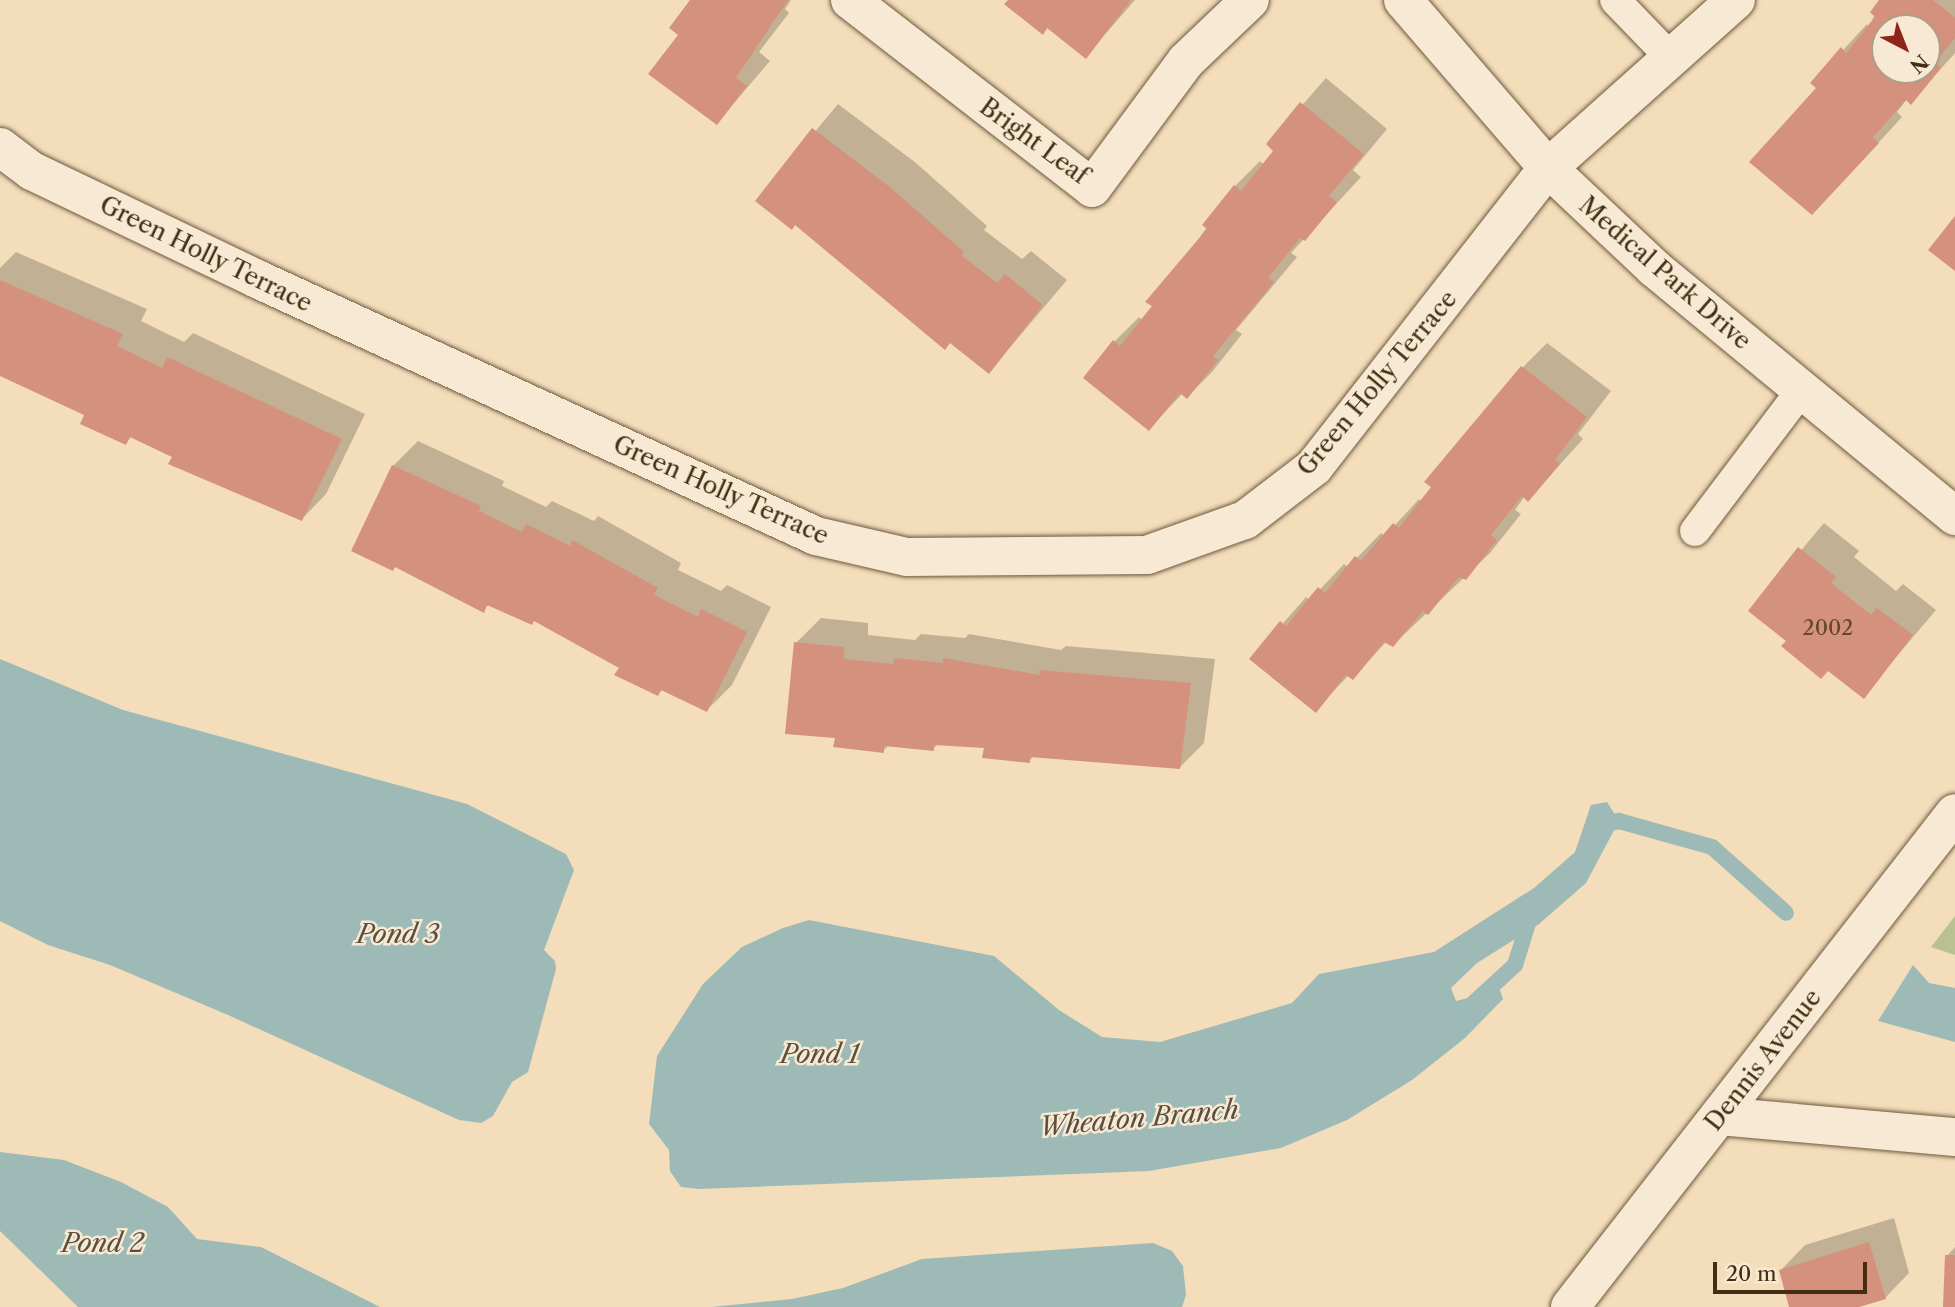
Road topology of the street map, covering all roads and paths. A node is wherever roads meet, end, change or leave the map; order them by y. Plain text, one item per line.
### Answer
1 (849, 0) edge
2 (1250, 0) edge
3 (1404, 0) edge
4 (1615, 0) edge
5 (1735, 0) edge
6 (1673, 60) junction
7 (0, 148) edge
8 (1548, 168) junction
9 (1801, 391) junction
10 (1955, 516) edge
11 (1695, 531) dead end
12 (1955, 813) edge
13 (1720, 1116) junction
14 (1955, 1137) edge
15 (1570, 1307) edge

1 - 2 street, Bright Leaf
3 - 8 street, Medical Park Drive
4 - 6 lane
5 - 6 street, Green Holly Terrace
6 - 8 street, Green Holly Terrace
7 - 8 street, Green Holly Terrace
8 - 9 street, Medical Park Drive
9 - 10 street, Medical Park Drive
9 - 11 lane
12 - 13 street, Dennis Avenue
13 - 14 street
13 - 15 street, Dennis Avenue

